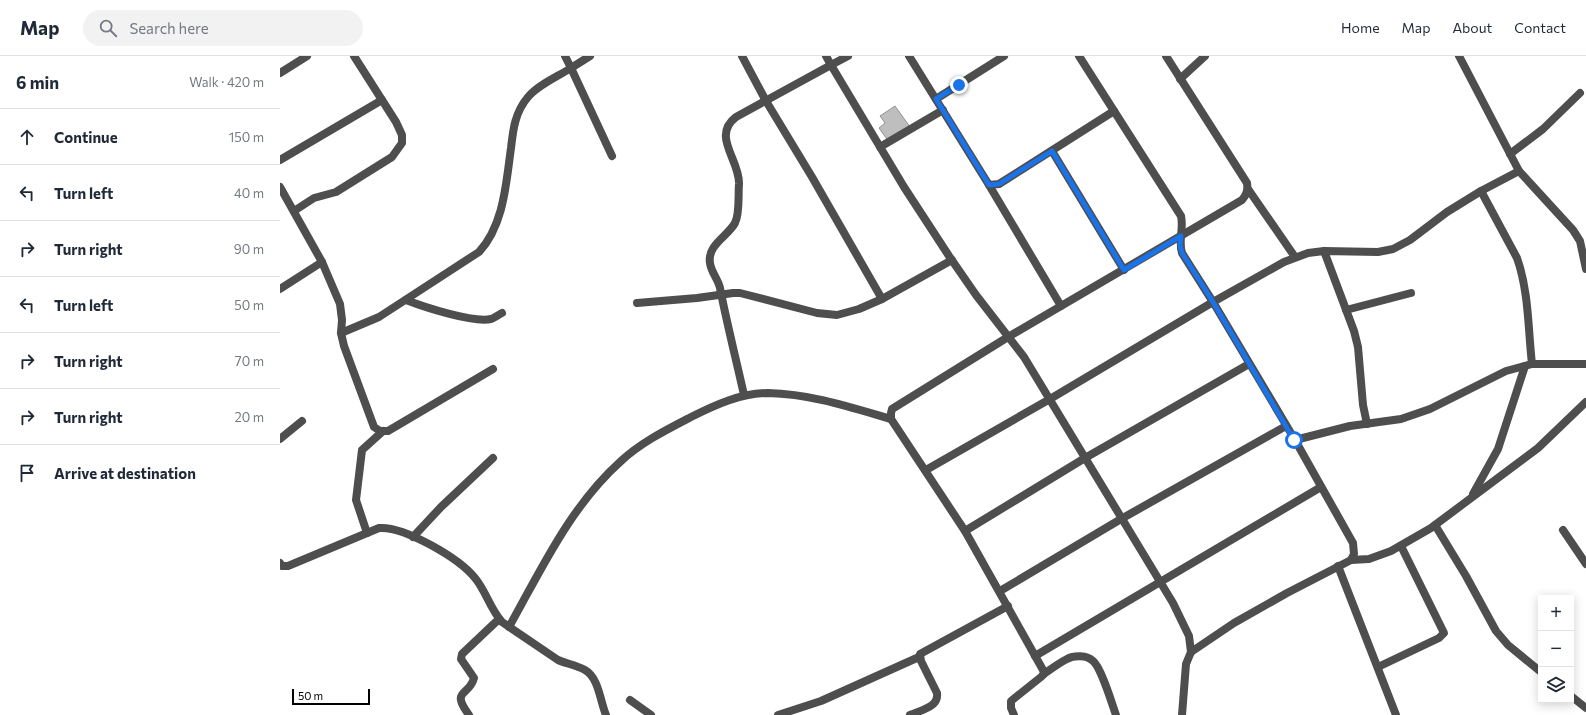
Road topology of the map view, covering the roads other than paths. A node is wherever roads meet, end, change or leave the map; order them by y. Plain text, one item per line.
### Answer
1 (307, 56) edge
2 (354, 56) edge
3 (565, 56) edge
4 (590, 56) edge
5 (742, 56) edge
6 (826, 56) edge
7 (848, 56) edge
8 (909, 56) edge
9 (1004, 56) edge
10 (1079, 56) edge
11 (1166, 56) edge
12 (1205, 56) edge
13 (1459, 56) edge
14 (832, 65) junction
15 (571, 68) junction
16 (280, 73) edge
17 (1180, 79) junction
18 (1580, 93) dead end
19 (936, 99) junction
20 (382, 100) junction
21 (766, 101) junction
22 (943, 110) junction
23 (1114, 111) junction
24 (880, 147) junction
25 (1052, 151) junction
26 (1510, 154) junction
27 (612, 156) dead end
28 (280, 160) edge
29 (1519, 171) junction
30 (989, 185) junction
31 (280, 187) edge
32 (1248, 189) junction
33 (1481, 191) junction
34 (294, 211) junction
35 (1181, 236) junction
36 (1324, 251) junction
37 (1295, 257) junction
38 (952, 260) junction
39 (322, 262) junction
40 (1586, 269) edge
41 (1124, 270) junction
42 (280, 289) edge
43 (1411, 293) dead end
44 (720, 295) junction
45 (882, 299) junction
46 (406, 300) junction
47 (1213, 302) junction
48 (637, 303) dead end
49 (1061, 306) junction
50 (1346, 310) junction
51 (502, 313) dead end
52 (341, 333) junction
53 (1008, 337) junction
54 (1249, 364) junction
55 (1586, 364) edge
56 (1528, 365) junction
57 (493, 369) dead end
58 (744, 395) junction
59 (1050, 399) junction
60 (1586, 402) edge
61 (891, 419) junction
62 (302, 421) dead end
63 (1367, 424) junction
64 (1286, 426) junction
65 (383, 431) junction
66 (280, 439) edge
67 (1294, 440) junction
68 (493, 458) dead end
69 (1086, 458) junction
70 (926, 470) junction
71 (1321, 487) junction
72 (1470, 498) junction
73 (1121, 519) junction
74 (1435, 525) junction
75 (965, 530) junction
76 (1563, 530) dead end
77 (366, 534) junction
78 (413, 537) junction
79 (1401, 546) junction
80 (1351, 560) junction
81 (280, 564) edge
82 (1586, 564) edge
83 (1338, 566) junction
84 (1160, 583) junction
85 (1000, 591) junction
86 (1008, 606) junction
87 (499, 619) junction
88 (509, 627) junction
89 (1191, 652) junction
90 (1035, 656) junction
91 (919, 657) junction
92 (1378, 667) junction
93 (1538, 670) edge
94 (1044, 674) junction
95 (1574, 698) edge
96 (630, 700) dead end
97 (1586, 708) edge
98 (469, 715) edge
99 (606, 715) edge
100 (651, 715) edge
101 (778, 715) edge
102 (910, 715) edge
103 (1014, 715) edge
104 (1116, 715) edge
105 (1182, 715) edge
106 (1396, 715) edge

1 - 16 street
2 - 20 street
3 - 15 street
4 - 15 street
5 - 21 street
6 - 14 street
7 - 14 street
8 - 19 street
9 - 19 street
10 - 23 street
11 - 17 street
12 - 17 street
13 - 26 street
14 - 21 street
14 - 24 street
15 - 27 street
15 - 46 street
17 - 32 street
18 - 26 street
19 - 22 street
20 - 28 street
20 - 34 street
21 - 44 street
21 - 45 street
22 - 24 street
22 - 30 street
23 - 25 street
23 - 35 street
24 - 38 street
25 - 30 street
25 - 41 street
26 - 29 street
29 - 33 street
29 - 40 street
30 - 49 street
31 - 34 street
32 - 35 street
32 - 37 street
33 - 36 street
33 - 56 street
34 - 39 street
35 - 41 street
35 - 47 street
36 - 37 street
36 - 50 street
37 - 47 street
38 - 45 street
38 - 53 street
39 - 42 street
39 - 52 street
41 - 49 street
43 - 50 street
44 - 45 street
44 - 48 street
44 - 58 street
46 - 51 street
46 - 52 street
47 - 54 street
47 - 59 street
49 - 53 street
50 - 63 street
52 - 65 street
53 - 59 street
53 - 61 street
54 - 64 street
54 - 69 street
55 - 56 street
56 - 63 street
56 - 72 street
57 - 65 street
58 - 61 street
58 - 88 street
59 - 69 street
59 - 70 street
60 - 72 street
61 - 70 street
62 - 66 street
63 - 67 street
64 - 67 street
64 - 73 street
65 - 77 street
67 - 71 street
68 - 78 street
69 - 73 street
69 - 75 street
70 - 75 street
71 - 80 street
71 - 84 street
72 - 74 street
73 - 84 street
73 - 85 street
74 - 79 street
74 - 93 street
75 - 85 street
76 - 82 street
77 - 78 street
77 - 81 street
78 - 87 street
79 - 80 street
79 - 92 street
80 - 83 street
83 - 89 street
83 - 92 street
84 - 89 street
84 - 90 street
85 - 86 street
86 - 90 street
86 - 91 street
87 - 88 street
87 - 98 street
88 - 99 street
89 - 105 street
90 - 94 street
91 - 101 street
91 - 102 street
92 - 106 street
94 - 103 street
94 - 104 street
95 - 97 street
96 - 100 street

